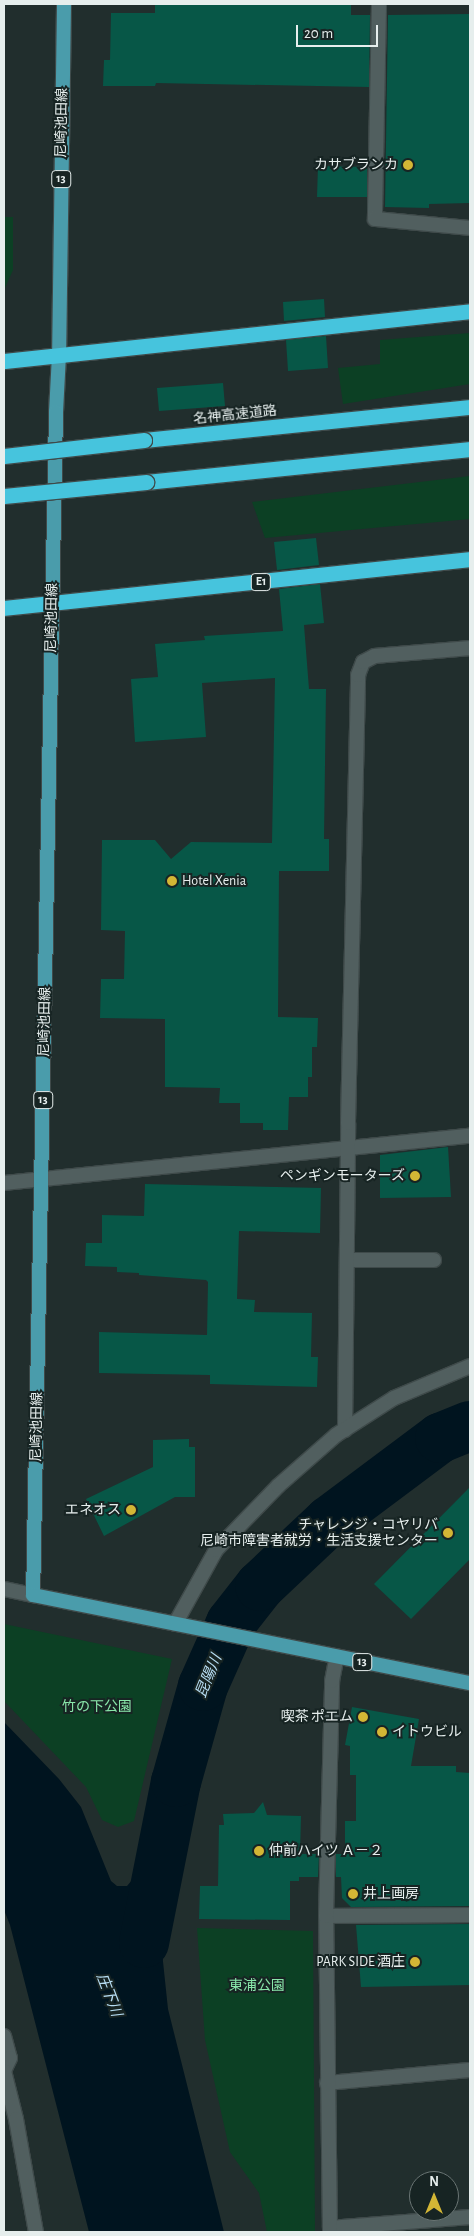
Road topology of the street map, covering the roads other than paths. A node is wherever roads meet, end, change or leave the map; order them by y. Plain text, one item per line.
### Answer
1 (64, 4) edge
2 (379, 4) edge
3 (470, 228) edge
4 (470, 311) edge
5 (59, 355) junction
6 (4, 361) edge
7 (470, 407) edge
8 (470, 449) edge
9 (4, 456) edge
10 (4, 496) edge
11 (470, 558) edge
12 (52, 604) junction
13 (4, 608) edge
14 (470, 648) edge
15 (470, 1136) edge
16 (348, 1148) junction
17 (42, 1179) junction
18 (4, 1183) edge
19 (347, 1260) junction
20 (434, 1260) dead end
21 (470, 1366) edge
22 (345, 1430) junction
23 (4, 1589) edge
24 (33, 1595) junction
25 (175, 1624) junction
26 (337, 1656) junction
27 (470, 1684) edge
28 (470, 1914) edge
29 (326, 1916) junction
30 (4, 2036) edge
31 (470, 2070) edge
32 (4, 2071) edge
33 (327, 2083) junction
34 (470, 2217) edge
35 (330, 2230) edge
36 (36, 2232) edge

1 - 5 main road, 尼崎池田線 / 13
2 - 3 street
4 - 5 highway
5 - 6 highway
5 - 12 main road, 尼崎池田線 / 13
7 - 9 highway, 名神高速道路, bridge
8 - 10 highway, bridge
11 - 12 highway, E1
12 - 13 highway, E1
12 - 17 main road, 尼崎池田線 / 13
14 - 16 street
15 - 16 street
16 - 17 street
16 - 19 street
17 - 18 street
17 - 24 main road, 尼崎池田線 / 13
19 - 20 street
19 - 22 street
21 - 22 street
22 - 25 street
23 - 24 street
24 - 25 main road, 13
25 - 26 main road, 13
26 - 27 main road, 13
26 - 29 street
28 - 29 street
29 - 33 street
30 - 32 street
31 - 33 street
32 - 36 street
33 - 35 street
34 - 35 street

